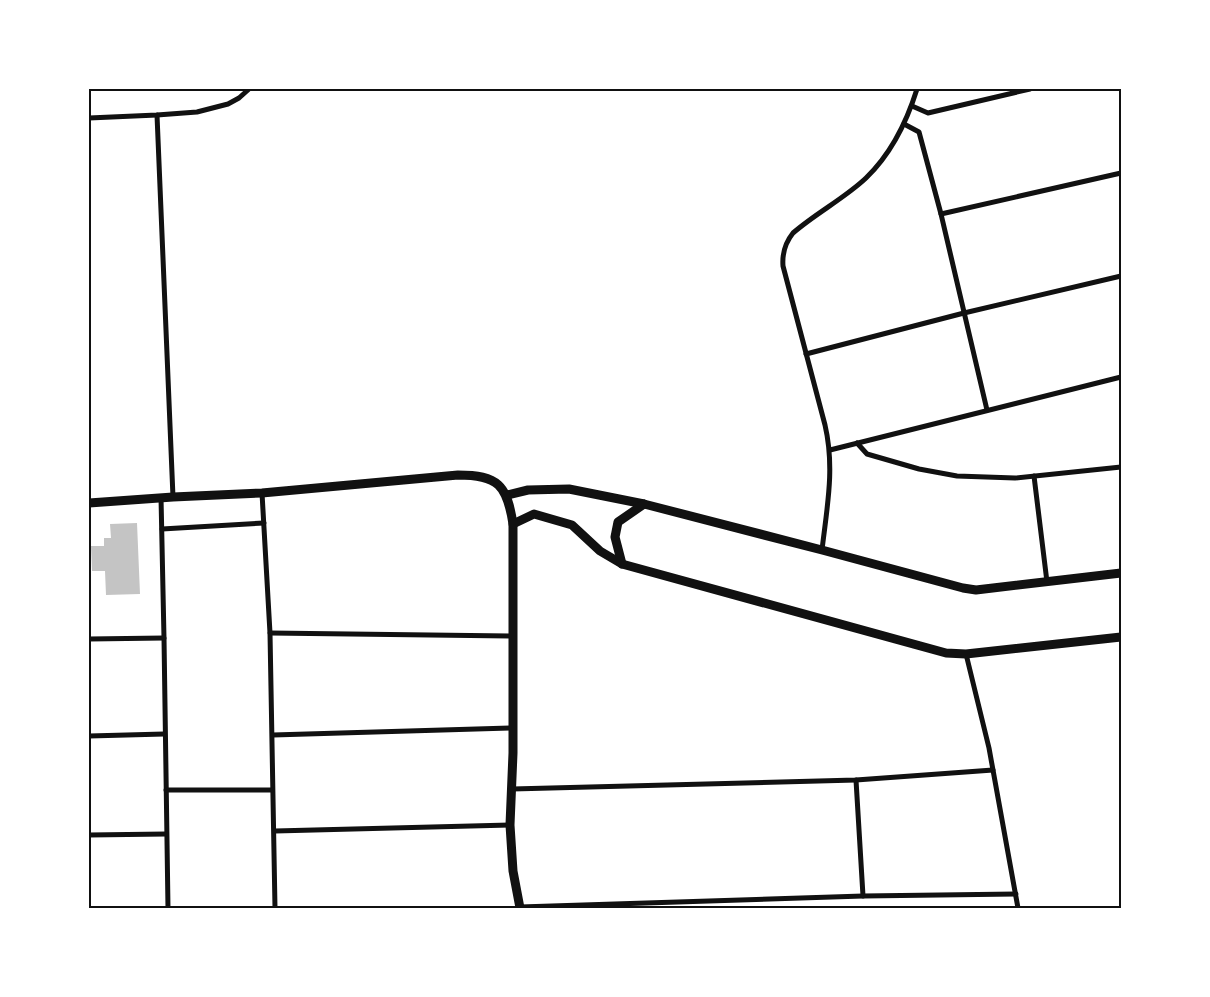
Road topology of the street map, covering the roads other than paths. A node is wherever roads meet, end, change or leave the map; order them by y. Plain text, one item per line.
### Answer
1 (248, 89) edge
2 (917, 89) edge
3 (1030, 89) edge
4 (912, 106) junction
5 (157, 116) junction
6 (89, 118) edge
7 (904, 124) junction
8 (1121, 173) edge
9 (941, 214) junction
10 (1121, 276) edge
11 (964, 313) junction
12 (806, 354) junction
13 (1121, 377) edge
14 (987, 410) junction
15 (858, 443) junction
16 (830, 450) junction
17 (1121, 467) edge
18 (1034, 476) junction
19 (262, 493) junction
20 (507, 495) junction
21 (161, 497) junction
22 (173, 497) junction
23 (89, 503) edge
24 (644, 504) junction
25 (264, 523) junction
26 (514, 524) junction
27 (162, 529) junction
28 (822, 550) junction
29 (622, 564) junction
30 (1121, 573) edge
31 (1048, 582) junction
32 (270, 633) junction
33 (512, 636) junction
34 (1121, 637) edge
35 (89, 638) edge
36 (164, 638) junction
37 (966, 654) junction
38 (512, 728) junction
39 (164, 734) junction
40 (273, 735) junction
41 (89, 736) edge
42 (993, 770) junction
43 (856, 780) junction
44 (512, 789) junction
45 (166, 790) junction
46 (272, 790) junction
47 (510, 826) junction
48 (275, 831) junction
49 (166, 834) junction
50 (89, 835) edge
51 (1016, 894) junction
52 (863, 896) junction
53 (168, 908) edge
54 (275, 908) edge
55 (520, 908) edge
56 (1018, 908) edge

1 - 5 street
2 - 4 street
3 - 4 street
4 - 7 street
5 - 6 street
5 - 22 street
7 - 9 street
7 - 12 street
8 - 9 street
9 - 11 street
10 - 11 street
11 - 12 street
11 - 14 street
12 - 16 street
13 - 14 street
14 - 15 street
15 - 16 street
15 - 18 street
16 - 28 street
17 - 18 street
18 - 31 street
19 - 20 main road
19 - 22 main road
19 - 25 street
20 - 24 main road
20 - 26 main road
21 - 22 main road
21 - 23 main road
21 - 27 street
24 - 28 main road
24 - 29 main road
25 - 27 street
25 - 32 street
26 - 29 main road
26 - 33 main road
27 - 36 street
28 - 31 main road
29 - 37 main road
30 - 31 main road
32 - 33 street
32 - 40 street
33 - 38 main road
34 - 37 main road
35 - 36 street
36 - 39 street
37 - 42 street
38 - 40 street
38 - 44 main road
39 - 41 street
39 - 45 street
40 - 46 street
42 - 43 street
42 - 51 street
43 - 44 street
43 - 52 street
44 - 47 main road
45 - 46 street
45 - 49 street
46 - 48 street
47 - 48 street
47 - 55 main road
48 - 54 street
49 - 50 street
49 - 53 street
51 - 52 street
51 - 56 street
52 - 55 street

